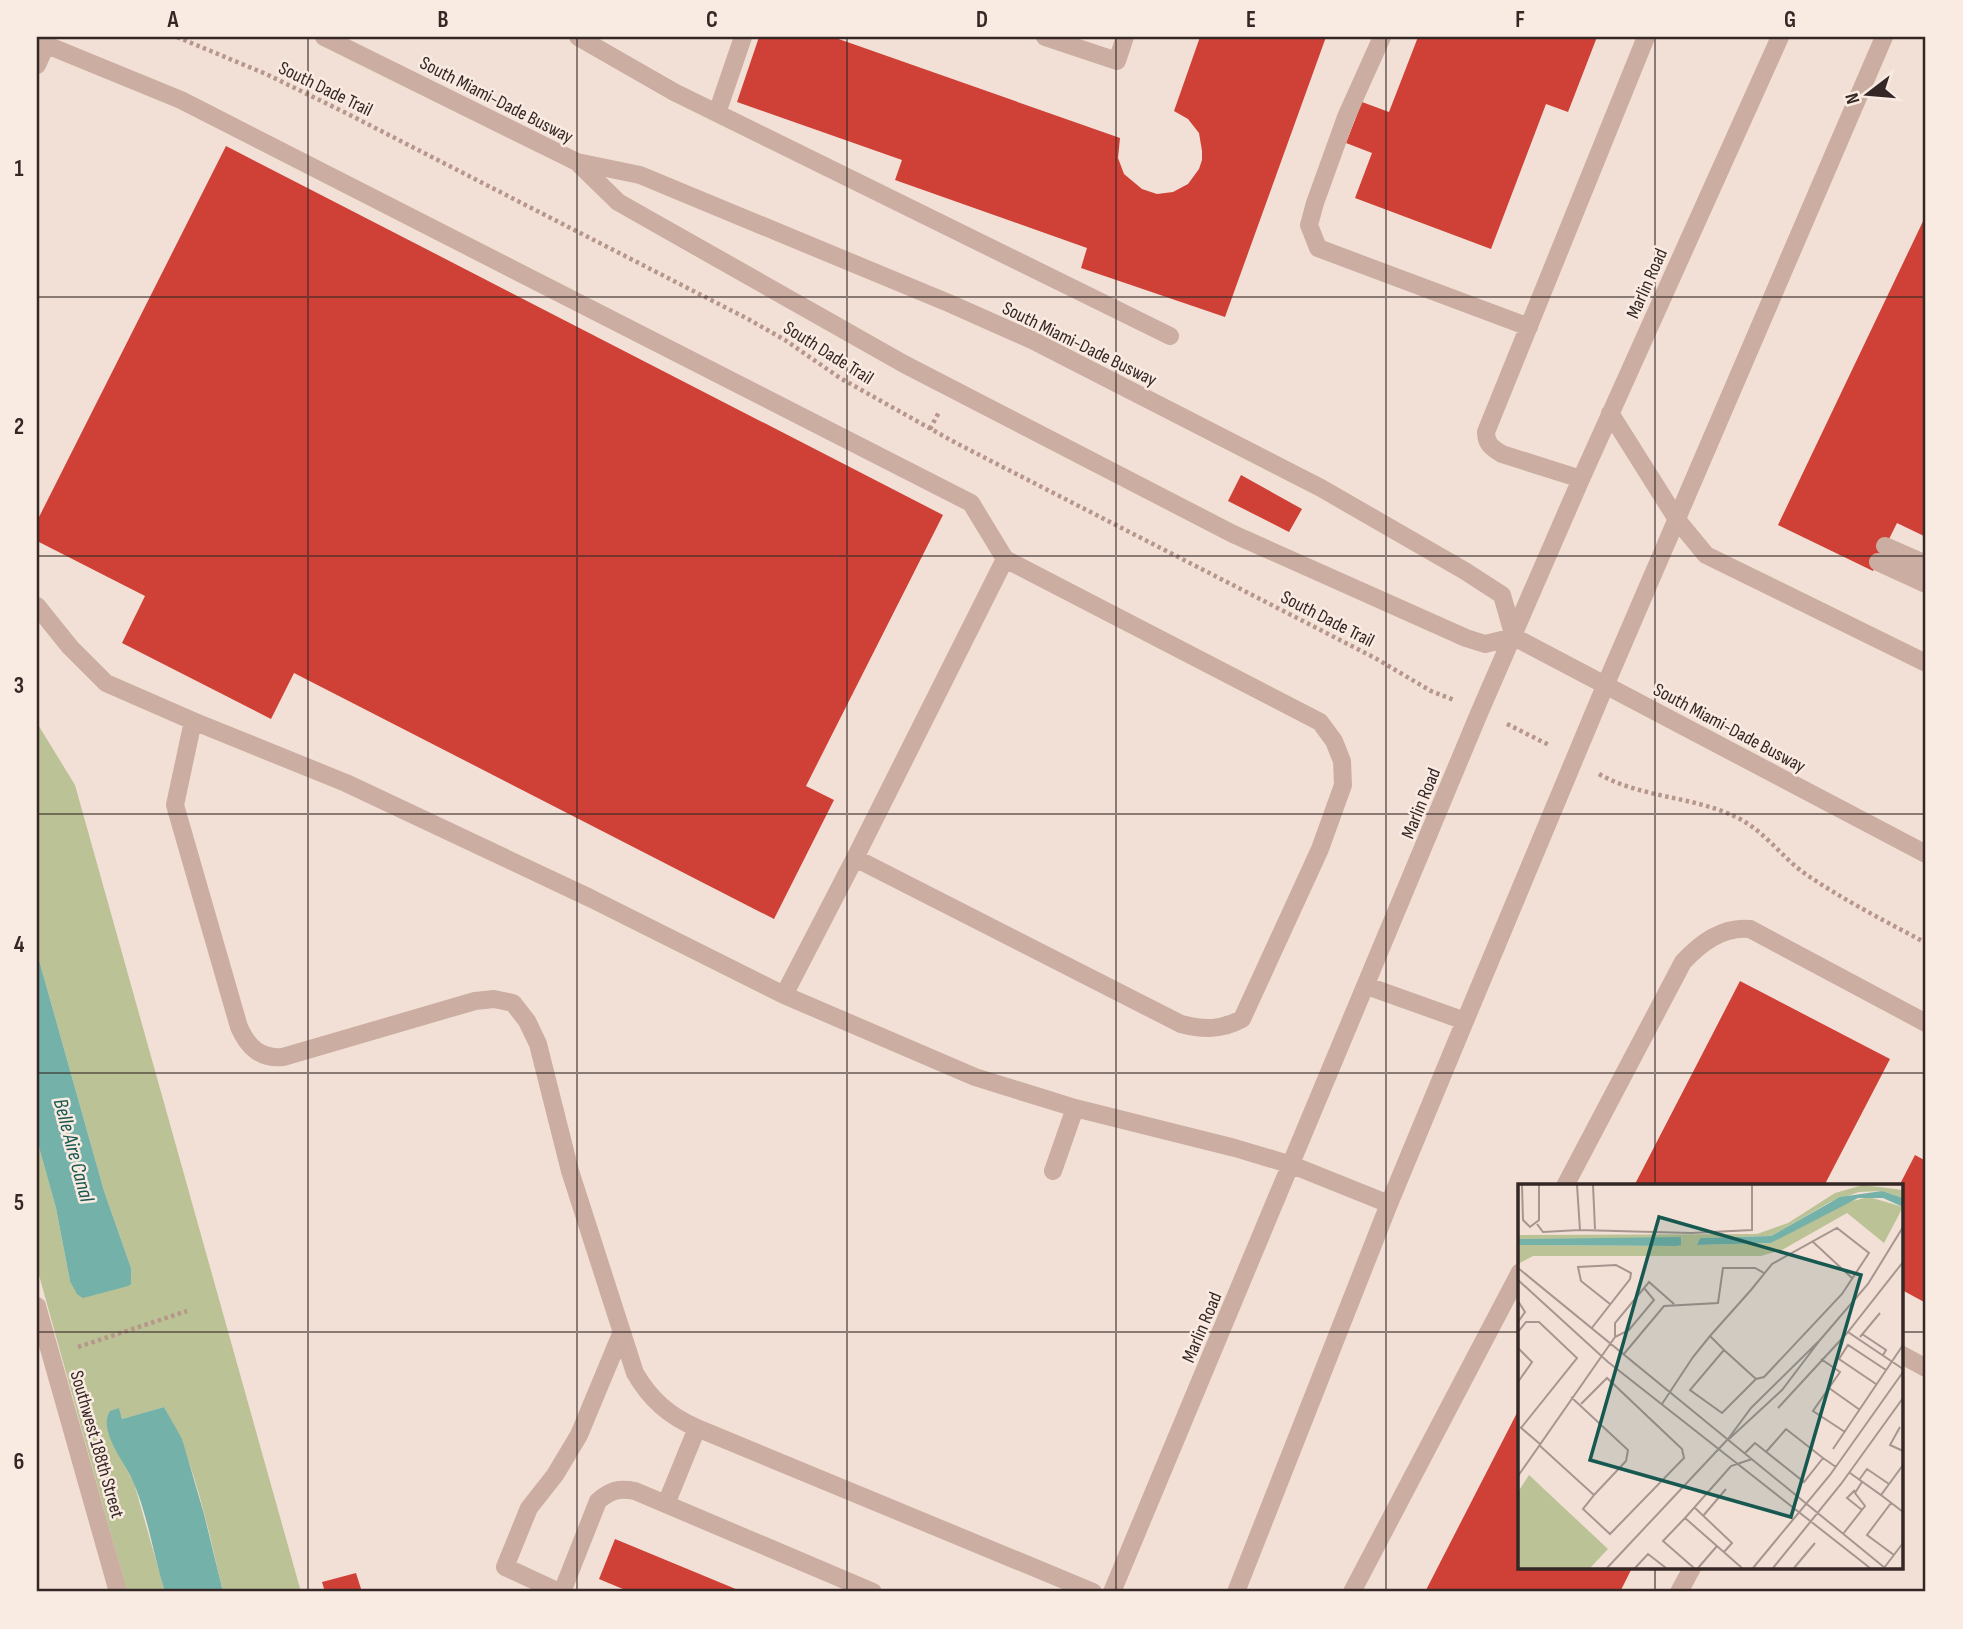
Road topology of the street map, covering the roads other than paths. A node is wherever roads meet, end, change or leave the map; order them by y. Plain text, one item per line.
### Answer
1 (324, 37) edge
2 (578, 37) edge
3 (743, 37) edge
4 (1045, 37) edge
5 (1125, 37) edge
6 (1382, 37) edge
7 (1646, 37) edge
8 (1780, 37) edge
9 (1884, 37) edge
10 (42, 43) edge
11 (37, 65) edge
12 (717, 113) junction
13 (576, 162) junction
14 (1529, 327) junction
15 (1170, 335) dead end
16 (1610, 413) junction
17 (1581, 479) junction
18 (1678, 521) junction
19 (1005, 559) junction
20 (1926, 564) edge
21 (1926, 584) edge
22 (37, 606) edge
23 (1514, 637) junction
24 (1926, 663) edge
25 (1605, 686) junction
26 (193, 722) junction
27 (1926, 854) edge
28 (855, 858) junction
29 (1367, 986) junction
30 (784, 996) junction
31 (1465, 1021) junction
32 (1926, 1023) edge
33 (1075, 1108) junction
34 (1292, 1165) junction
35 (1053, 1171) dead end
36 (1566, 1184) edge
37 (1389, 1204) junction
38 (1518, 1276) edge
39 (37, 1306) edge
40 (621, 1334) junction
41 (1904, 1355) edge
42 (1926, 1368) edge
43 (697, 1428) junction
44 (666, 1504) junction
45 (1691, 1570) edge
46 (118, 1592) edge
47 (561, 1592) edge
48 (873, 1592) edge
49 (1093, 1592) edge
50 (1112, 1592) edge
51 (1236, 1592) edge
52 (1352, 1592) edge
53 (1679, 1592) edge

1 - 13 street, South Miami-Dade Busway
2 - 12 street
3 - 12 street
4 - 5 street
6 - 14 street
7 - 14 street
8 - 16 street, Marlin Road
9 - 18 street
10 - 11 street
10 - 19 street
12 - 15 street
13 - 23 street, South Miami-Dade Busway
13 - 23 street, South Miami-Dade Busway
14 - 17 street
16 - 17 street, Marlin Road
16 - 18 street
17 - 23 street, Marlin Road
18 - 24 street
18 - 25 street
19 - 28 street
19 - 28 street
20 - 21 street
22 - 26 street
23 - 25 street, South Miami-Dade Busway
23 - 29 street, Marlin Road
25 - 27 street, South Miami-Dade Busway
25 - 31 street
26 - 30 street
26 - 40 street
28 - 30 street
29 - 31 street
29 - 34 street, Marlin Road
30 - 33 street
31 - 37 street
32 - 36 street
33 - 34 street
33 - 35 street
34 - 37 street
34 - 50 street, Marlin Road
37 - 51 street
38 - 52 street
39 - 46 street, Southwest 188th Street
40 - 43 street
40 - 47 street
41 - 42 street
43 - 44 street
43 - 49 street
44 - 47 street
44 - 48 street
45 - 53 street

